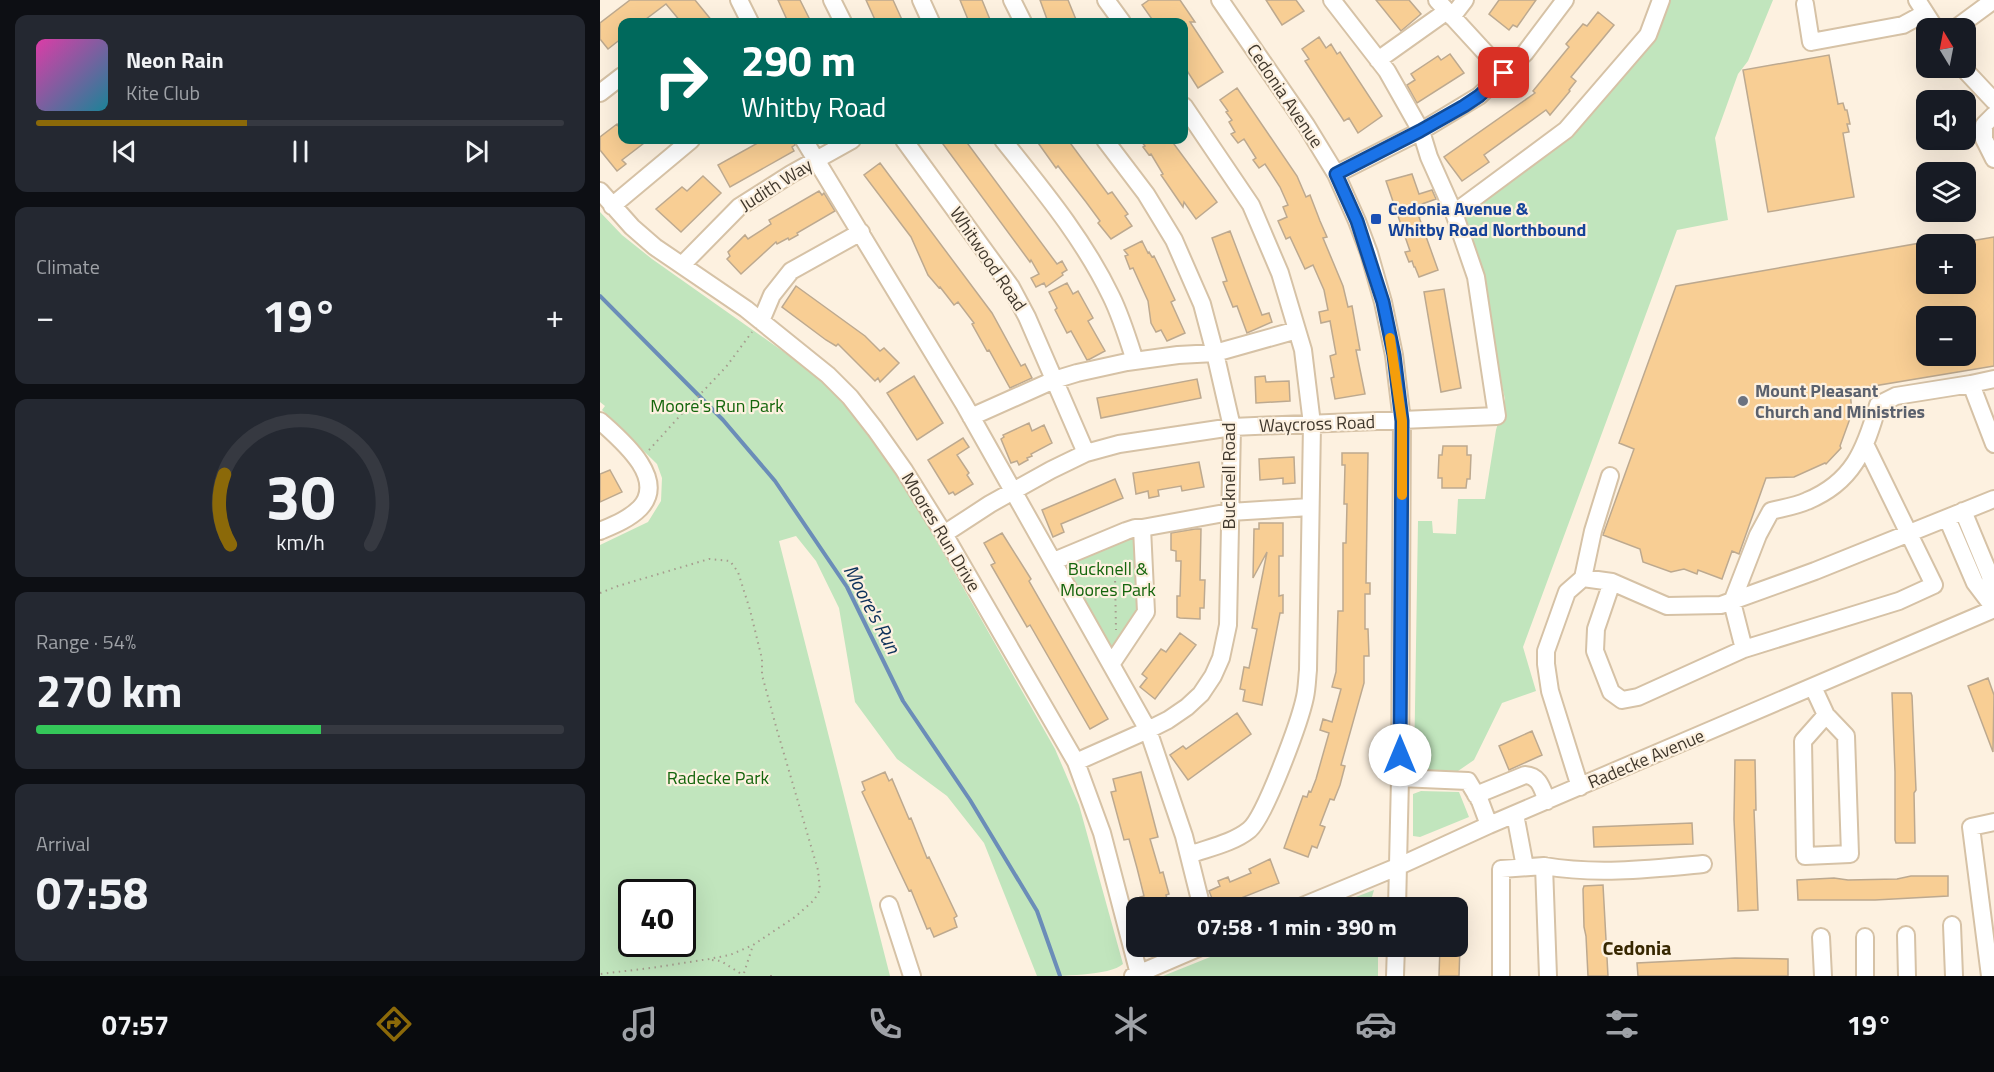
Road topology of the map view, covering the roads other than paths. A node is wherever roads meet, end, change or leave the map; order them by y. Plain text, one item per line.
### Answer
1 (739, 0) edge
2 (832, 0) edge
3 (921, 0) edge
4 (1012, 0) edge
5 (1106, 0) edge
6 (1220, 0) edge
7 (1332, 0) edge
8 (1465, 0) edge
9 (1565, 0) edge
10 (1661, 0) edge
11 (1994, 0) edge
12 (1805, 4) dead end
13 (1921, 6) edge
14 (1445, 9) edge
15 (748, 18) edge
16 (841, 18) edge
17 (929, 18) edge
18 (1021, 18) edge
19 (1119, 18) edge
20 (1970, 18) edge
21 (1378, 60) junction
22 (1504, 73) junction
23 (1972, 78) edge
24 (618, 79) edge
25 (600, 93) edge
26 (1994, 101) edge
27 (1188, 111) edge
28 (1994, 115) edge
29 (1420, 131) junction
30 (686, 144) edge
31 (806, 144) edge
32 (845, 144) edge
33 (907, 144) edge
34 (1006, 144) edge
35 (1108, 144) edge
36 (1994, 159) edge
37 (815, 160) junction
38 (1336, 174) junction
39 (600, 191) edge
40 (612, 206) junction
41 (1454, 213) junction
42 (861, 232) junction
43 (682, 265) junction
44 (761, 321) junction
45 (1297, 330) junction
46 (1215, 353) junction
47 (1135, 361) junction
48 (1994, 379) edge
49 (1054, 380) junction
50 (1971, 384) junction
51 (971, 417) junction
52 (600, 421) edge
53 (1402, 421) junction
54 (1312, 424) junction
55 (1232, 427) junction
56 (1865, 444) junction
57 (1994, 444) edge
58 (1086, 453) junction
59 (1611, 476) dead end
60 (1012, 491) junction
61 (1994, 499) edge
62 (1311, 507) junction
63 (1963, 511) junction
64 (1230, 512) junction
65 (1947, 518) junction
66 (1142, 528) junction
67 (600, 531) edge
68 (1909, 533) junction
69 (944, 534) junction
70 (1054, 561) junction
71 (1583, 578) junction
72 (1612, 582) junction
73 (1732, 602) junction
74 (1994, 607) edge
75 (1744, 649) junction
76 (1114, 660) junction
77 (1813, 687) junction
78 (1826, 715) junction
79 (1148, 730) junction
80 (1076, 762) junction
81 (1400, 778) junction
82 (1580, 787) junction
83 (1476, 795) junction
84 (1547, 801) junction
85 (1515, 814) junction
86 (1994, 822) edge
87 (1489, 825) junction
88 (1189, 855) junction
89 (1703, 864) dead end
90 (1544, 866) junction
91 (1397, 867) junction
92 (1525, 867) junction
93 (1199, 897) edge
94 (1325, 897) edge
95 (1397, 897) edge
96 (889, 905) dead end
97 (1952, 926) dead end
98 (1906, 935) dead end
99 (1821, 937) dead end
100 (1865, 937) dead end
101 (1178, 957) edge
102 (1396, 957) edge
103 (1136, 975) edge
104 (912, 976) edge
105 (1395, 976) edge
106 (1501, 976) edge
107 (1548, 976) edge
108 (1823, 976) edge
109 (1865, 976) edge
110 (1907, 976) edge
111 (1954, 976) edge
112 (1990, 976) edge

1 - 15 street
2 - 16 street
3 - 17 street
4 - 18 street
5 - 19 street
6 - 38 street, Cedonia Avenue
7 - 21 street
8 - 14 street
9 - 22 street
10 - 41 street
11 - 20 street
12 - 13 street
14 - 21 street
14 - 22 street
21 - 29 street
22 - 29 street
23 - 26 street
24 - 25 street
27 - 45 street
28 - 36 street
29 - 38 street
29 - 41 street
30 - 40 street
31 - 37 street
32 - 37 street, Judith Way
33 - 49 street, Whitwood Road
34 - 47 street
35 - 46 street, Bucknell Road
37 - 42 street
37 - 43 street, Judith Way
38 - 53 street, Cedonia Avenue
39 - 40 street, Moores Run Drive
40 - 43 street, Moores Run Drive
41 - 53 street, Waycross Road
42 - 44 street
42 - 51 street
43 - 44 street, Moores Run Drive
44 - 69 street, Moores Run Drive
45 - 46 street
45 - 54 street
46 - 47 street
46 - 55 street, Bucknell Road
47 - 49 street
48 - 50 street
49 - 51 street
49 - 58 street, Whitwood Road
50 - 56 street
50 - 57 street
51 - 60 street
52 - 67 street
53 - 54 street, Waycross Road
53 - 81 street, Cedonia Avenue
54 - 55 street, Waycross Road
54 - 62 street
55 - 58 street, Waycross Road
55 - 64 street, Bucknell Road
56 - 68 street
56 - 73 street
58 - 60 street, Waycross Road
59 - 71 street
60 - 69 street, Waycross Road
60 - 70 street
61 - 63 street
62 - 64 street
62 - 88 street
63 - 65 street
63 - 74 street
64 - 66 street
64 - 79 street, Bucknell Road
65 - 68 street
65 - 74 street
66 - 70 street
66 - 76 street
68 - 73 street
68 - 75 street
69 - 80 street, Moores Run Drive
70 - 76 street
71 - 72 street
71 - 82 street
72 - 73 street
72 - 75 street
73 - 75 street
74 - 77 street, Radecke Avenue
76 - 79 street
77 - 78 street
77 - 82 street, Radecke Avenue
78 - 78 street
79 - 80 street, Bucknell Road
79 - 88 street
80 - 103 street, Moores Run Drive
81 - 83 street
81 - 91 street, Cedonia Avenue
82 - 84 street, Radecke Avenue
83 - 84 street
83 - 87 street
84 - 85 street, Radecke Avenue
85 - 87 street, Radecke Avenue
85 - 92 street
86 - 112 street
87 - 91 street, Radecke Avenue
88 - 93 street
89 - 90 street
90 - 92 street
90 - 107 street
91 - 94 street, Radecke Avenue
91 - 95 street, Cedonia Avenue
92 - 106 street
96 - 104 street
97 - 111 street
98 - 110 street
99 - 108 street
100 - 109 street
101 - 103 street
102 - 105 street

